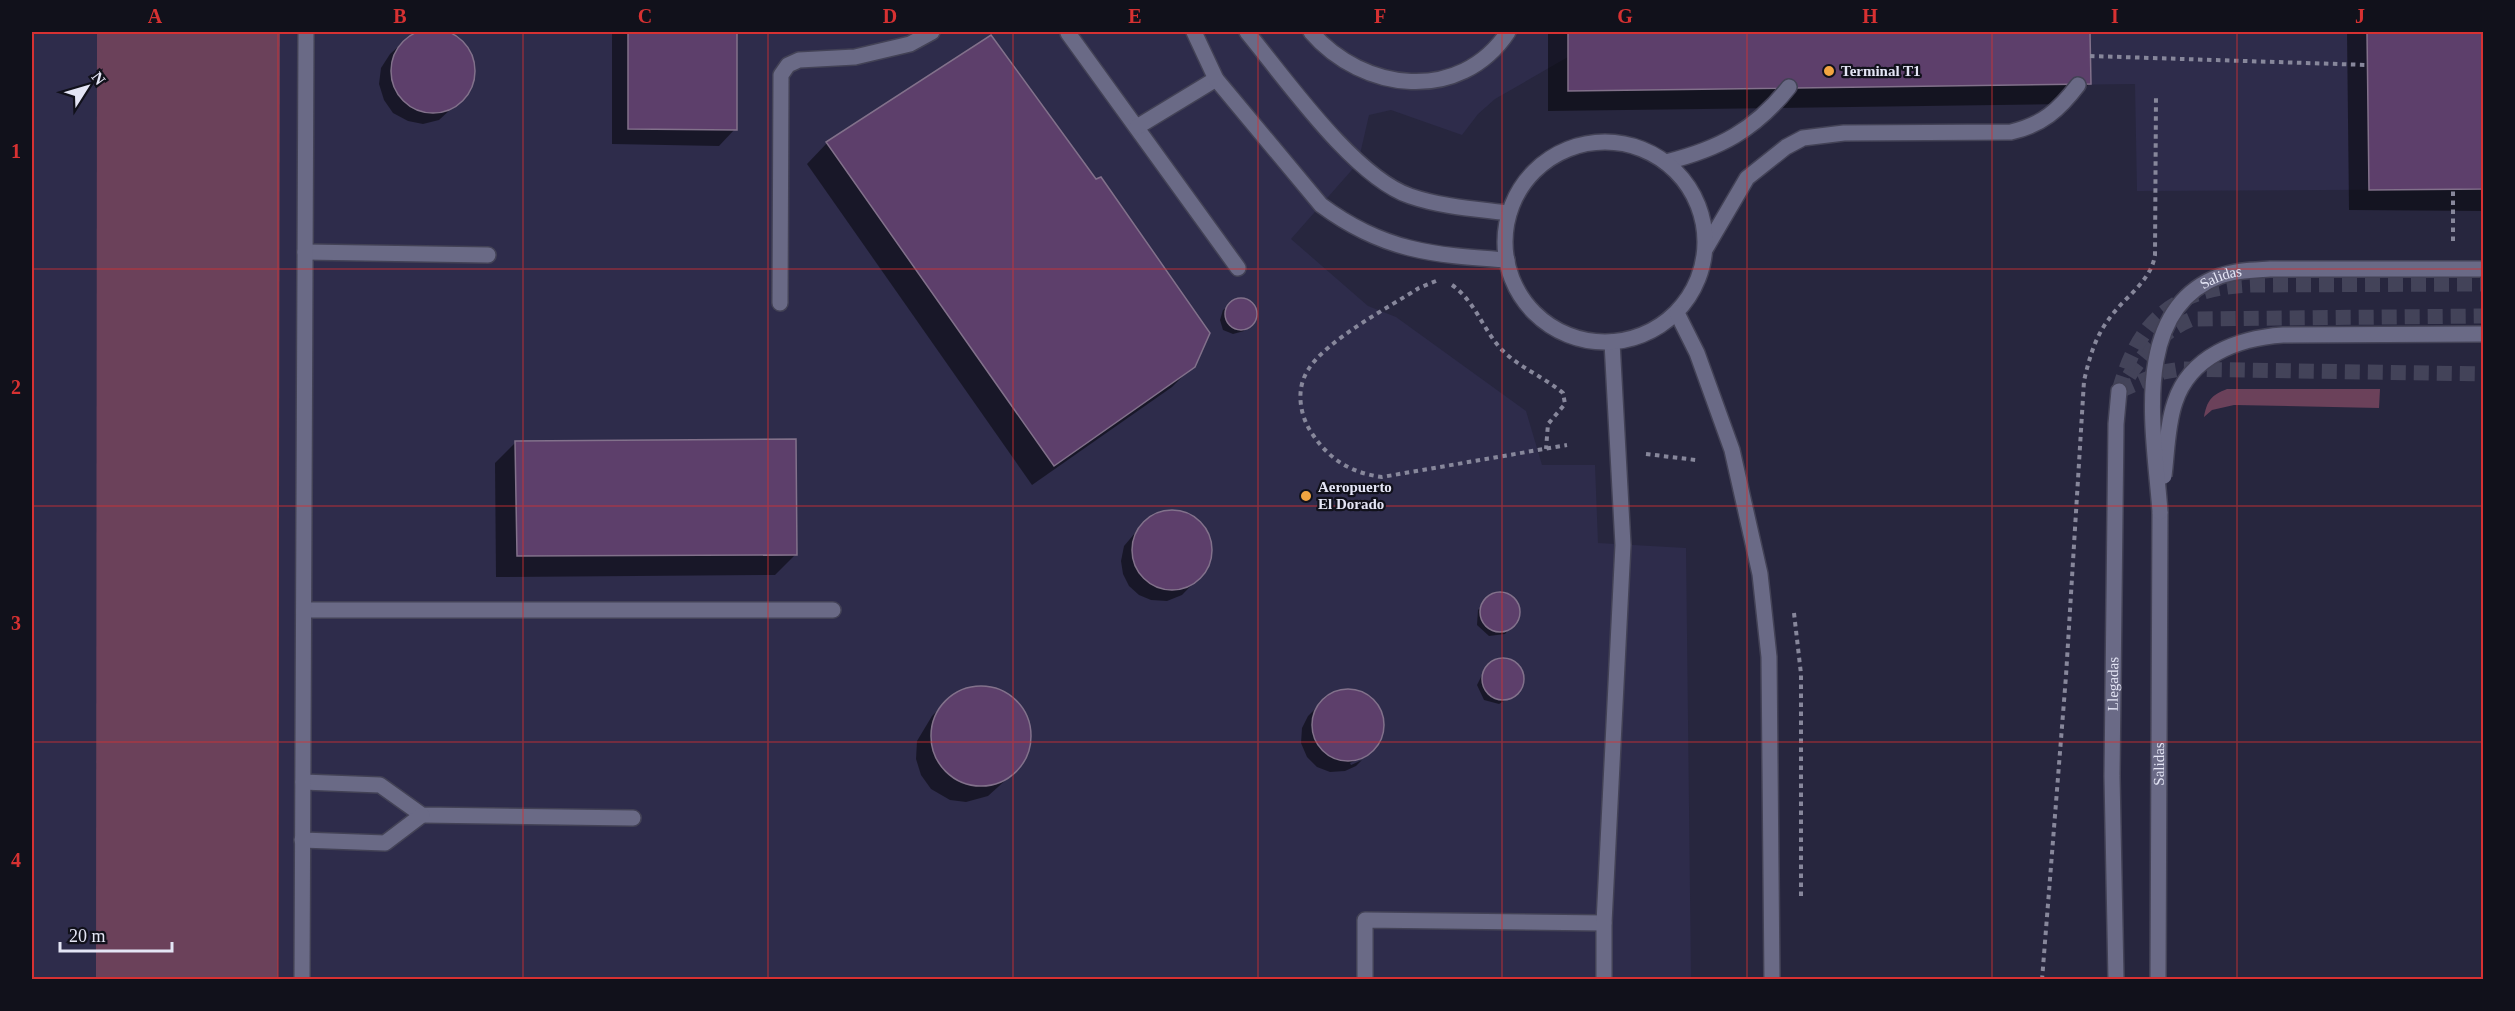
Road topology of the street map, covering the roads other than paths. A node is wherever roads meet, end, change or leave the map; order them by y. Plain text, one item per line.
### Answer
1 (306, 32) edge
2 (932, 32) edge
3 (1194, 32) edge
4 (1247, 32) edge
5 (1311, 32) edge
6 (1508, 32) edge
7 (1068, 33) dead end
8 (1216, 79) junction
9 (2078, 85) dead end
10 (1789, 87) dead end
11 (1137, 128) junction
12 (1666, 162) junction
13 (1509, 213) junction
14 (1706, 248) junction
15 (305, 252) junction
16 (488, 255) dead end
17 (1507, 260) junction
18 (1238, 268) dead end
19 (2484, 269) edge
20 (780, 303) dead end
21 (1677, 313) junction
22 (2484, 334) edge
23 (1612, 342) junction
24 (2119, 391) tunnel mouth
25 (2160, 512) junction
26 (304, 610) junction
27 (833, 610) dead end
28 (303, 782) junction
29 (422, 815) junction
30 (633, 818) dead end
31 (302, 840) junction
32 (1604, 923) junction
33 (302, 980) edge
34 (1365, 980) edge
35 (1604, 980) edge
36 (1772, 980) edge
37 (2116, 980) edge
38 (2158, 980) edge

1 - 15 street
2 - 20 street
3 - 8 street
4 - 13 street
5 - 6 street
7 - 11 street
8 - 11 street
8 - 17 street
9 - 14 street
10 - 12 street
11 - 18 street
12 - 13 street
12 - 14 street
13 - 17 street
14 - 21 street
15 - 16 street
15 - 26 street
17 - 23 street
19 - 25 street, Salidas, bridge
21 - 23 street
21 - 36 street
22 - 25 street, Salidas, bridge
23 - 32 street
24 - 37 street, Llegadas
25 - 38 street, Salidas
26 - 27 street
26 - 28 street
28 - 29 street
28 - 31 street
29 - 30 street
29 - 31 street
31 - 33 street
32 - 34 street
32 - 35 street

